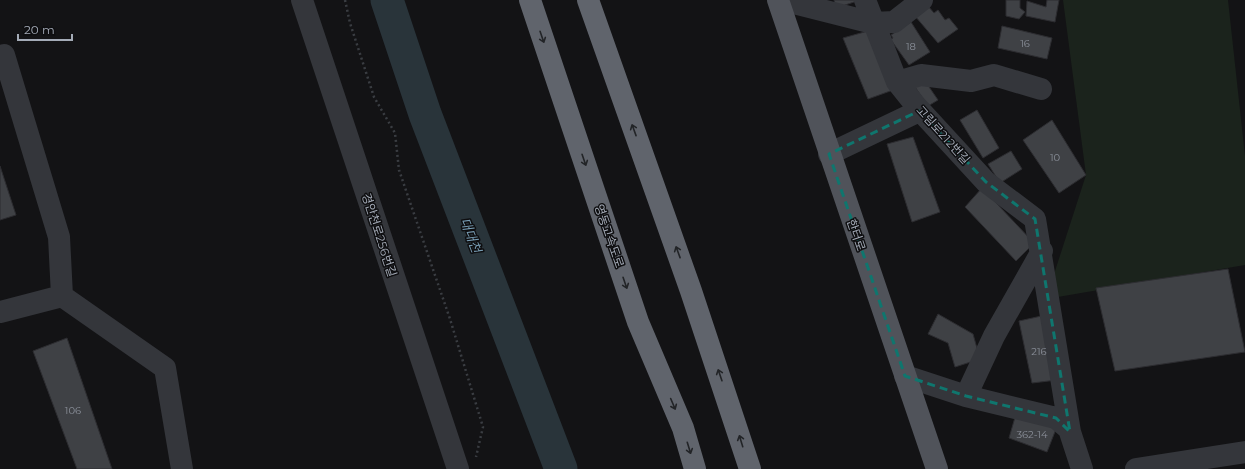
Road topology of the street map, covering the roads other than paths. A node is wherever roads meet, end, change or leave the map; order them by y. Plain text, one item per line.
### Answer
1 (302, 0) edge
2 (530, 0) edge
3 (588, 0) edge
4 (778, 0) edge
5 (782, 0) edge
6 (865, 0) edge
7 (922, 0) edge
8 (873, 23) junction
9 (4, 55) dead end
10 (897, 82) junction
11 (1041, 89) dead end
12 (919, 111) junction
13 (829, 154) junction
14 (1042, 251) junction
15 (62, 296) junction
16 (0, 312) edge
17 (905, 376) junction
18 (966, 396) junction
19 (1070, 432) junction
20 (1245, 452) edge
21 (466, 466) edge
22 (182, 469) edge
23 (695, 469) edge
24 (750, 469) edge
25 (937, 469) edge
26 (1082, 469) edge
27 (1136, 469) edge

1 - 21 street, 경안천로256번길
2 -> 23 highway, 영동고속도로
24 -> 3 highway
4 - 13 main road, 한터로
5 - 8 street
6 - 8 street, 고림로212번길
7 - 8 street
8 - 10 street, 고림로212번길
9 - 15 street
10 - 11 street
10 - 12 street, 고림로212번길
12 - 13 street
12 - 14 street, 고림로212번길
13 - 17 main road, 한터로
14 - 18 street
14 - 19 street, 고림로212번길
15 - 16 street
15 - 22 street
17 - 18 street
17 - 25 main road, 한터로
18 - 19 street
19 - 26 street, 고림로212번길
20 - 27 street

